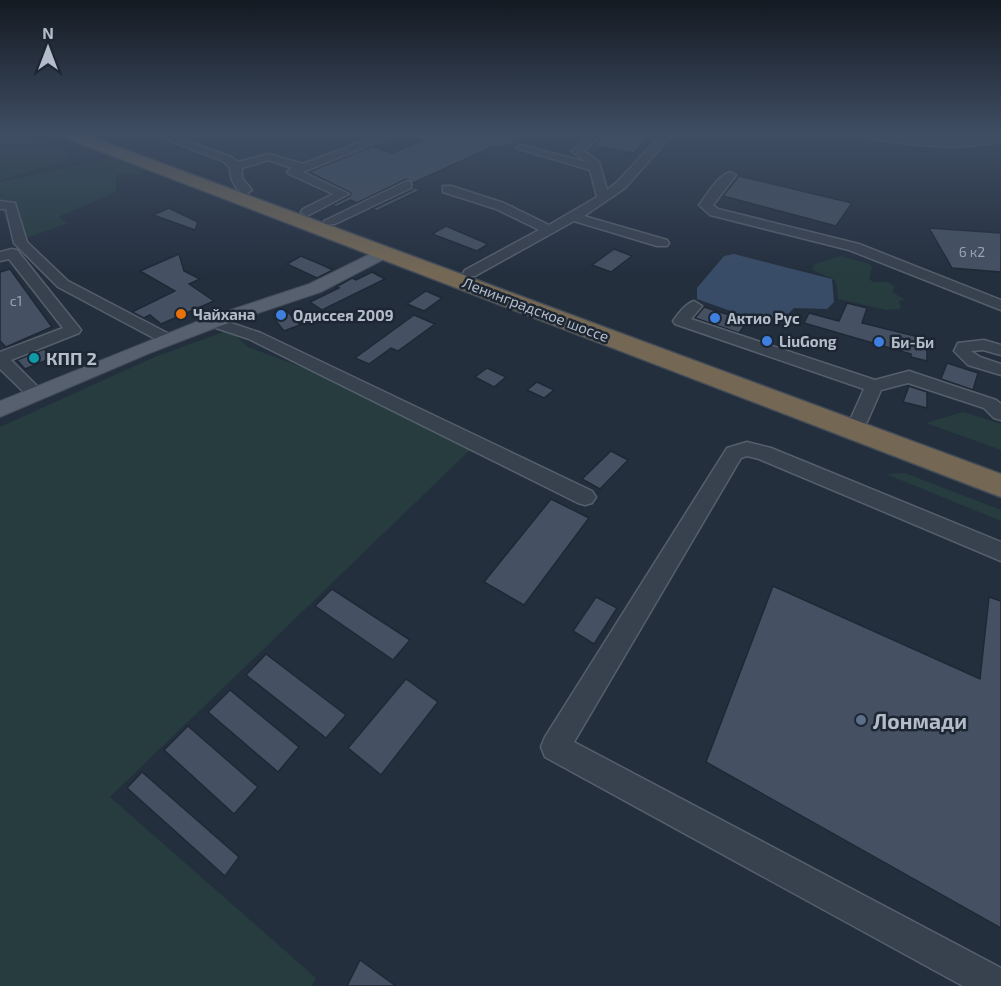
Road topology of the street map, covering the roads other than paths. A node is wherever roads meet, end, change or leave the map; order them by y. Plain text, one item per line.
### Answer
1 (194, 181) edge
2 (222, 181) edge
3 (239, 181) edge
4 (314, 181) edge
5 (598, 181) edge
6 (625, 181) edge
7 (724, 181) edge
8 (407, 185) dead end
9 (447, 189) dead end
10 (246, 190) junction
11 (603, 198) junction
12 (0, 205) edge
13 (326, 213) junction
14 (573, 217) junction
15 (549, 230) junction
16 (662, 243) dead end
17 (384, 252) junction
18 (0, 257) edge
19 (470, 273) junction
20 (1001, 305) edge
21 (694, 306) dead end
22 (213, 322) junction
23 (167, 339) junction
24 (1001, 350) edge
25 (0, 358) edge
26 (1001, 370) edge
27 (874, 386) junction
28 (36, 394) junction
29 (0, 410) edge
30 (1001, 414) edge
31 (860, 418) junction
32 (1001, 471) edge
33 (1001, 486) edge
34 (585, 497) dead end
35 (1001, 552) edge
36 (999, 986) edge

1 - 17 highway, Ленинградское шоссе
2 - 10 highway, Ленинградское шоссе
3 - 10 street
4 - 13 street
5 - 11 street
6 - 11 street
7 - 20 street
8 - 13 street
9 - 15 street
10 - 13 highway, Ленинградское шоссе
11 - 14 street
12 - 23 street
13 - 19 highway, Ленинградское шоссе
14 - 15 street
14 - 16 street
15 - 19 street
17 - 22 main road
17 - 33 highway, Ленинградское шоссе
18 - 25 street
19 - 31 highway, Ленинградское шоссе
21 - 27 street
22 - 23 main road
22 - 34 street
23 - 28 main road
24 - 26 street
25 - 28 street
27 - 30 street
27 - 31 street
28 - 29 main road
31 - 32 highway, Ленинградское шоссе
35 - 36 street

